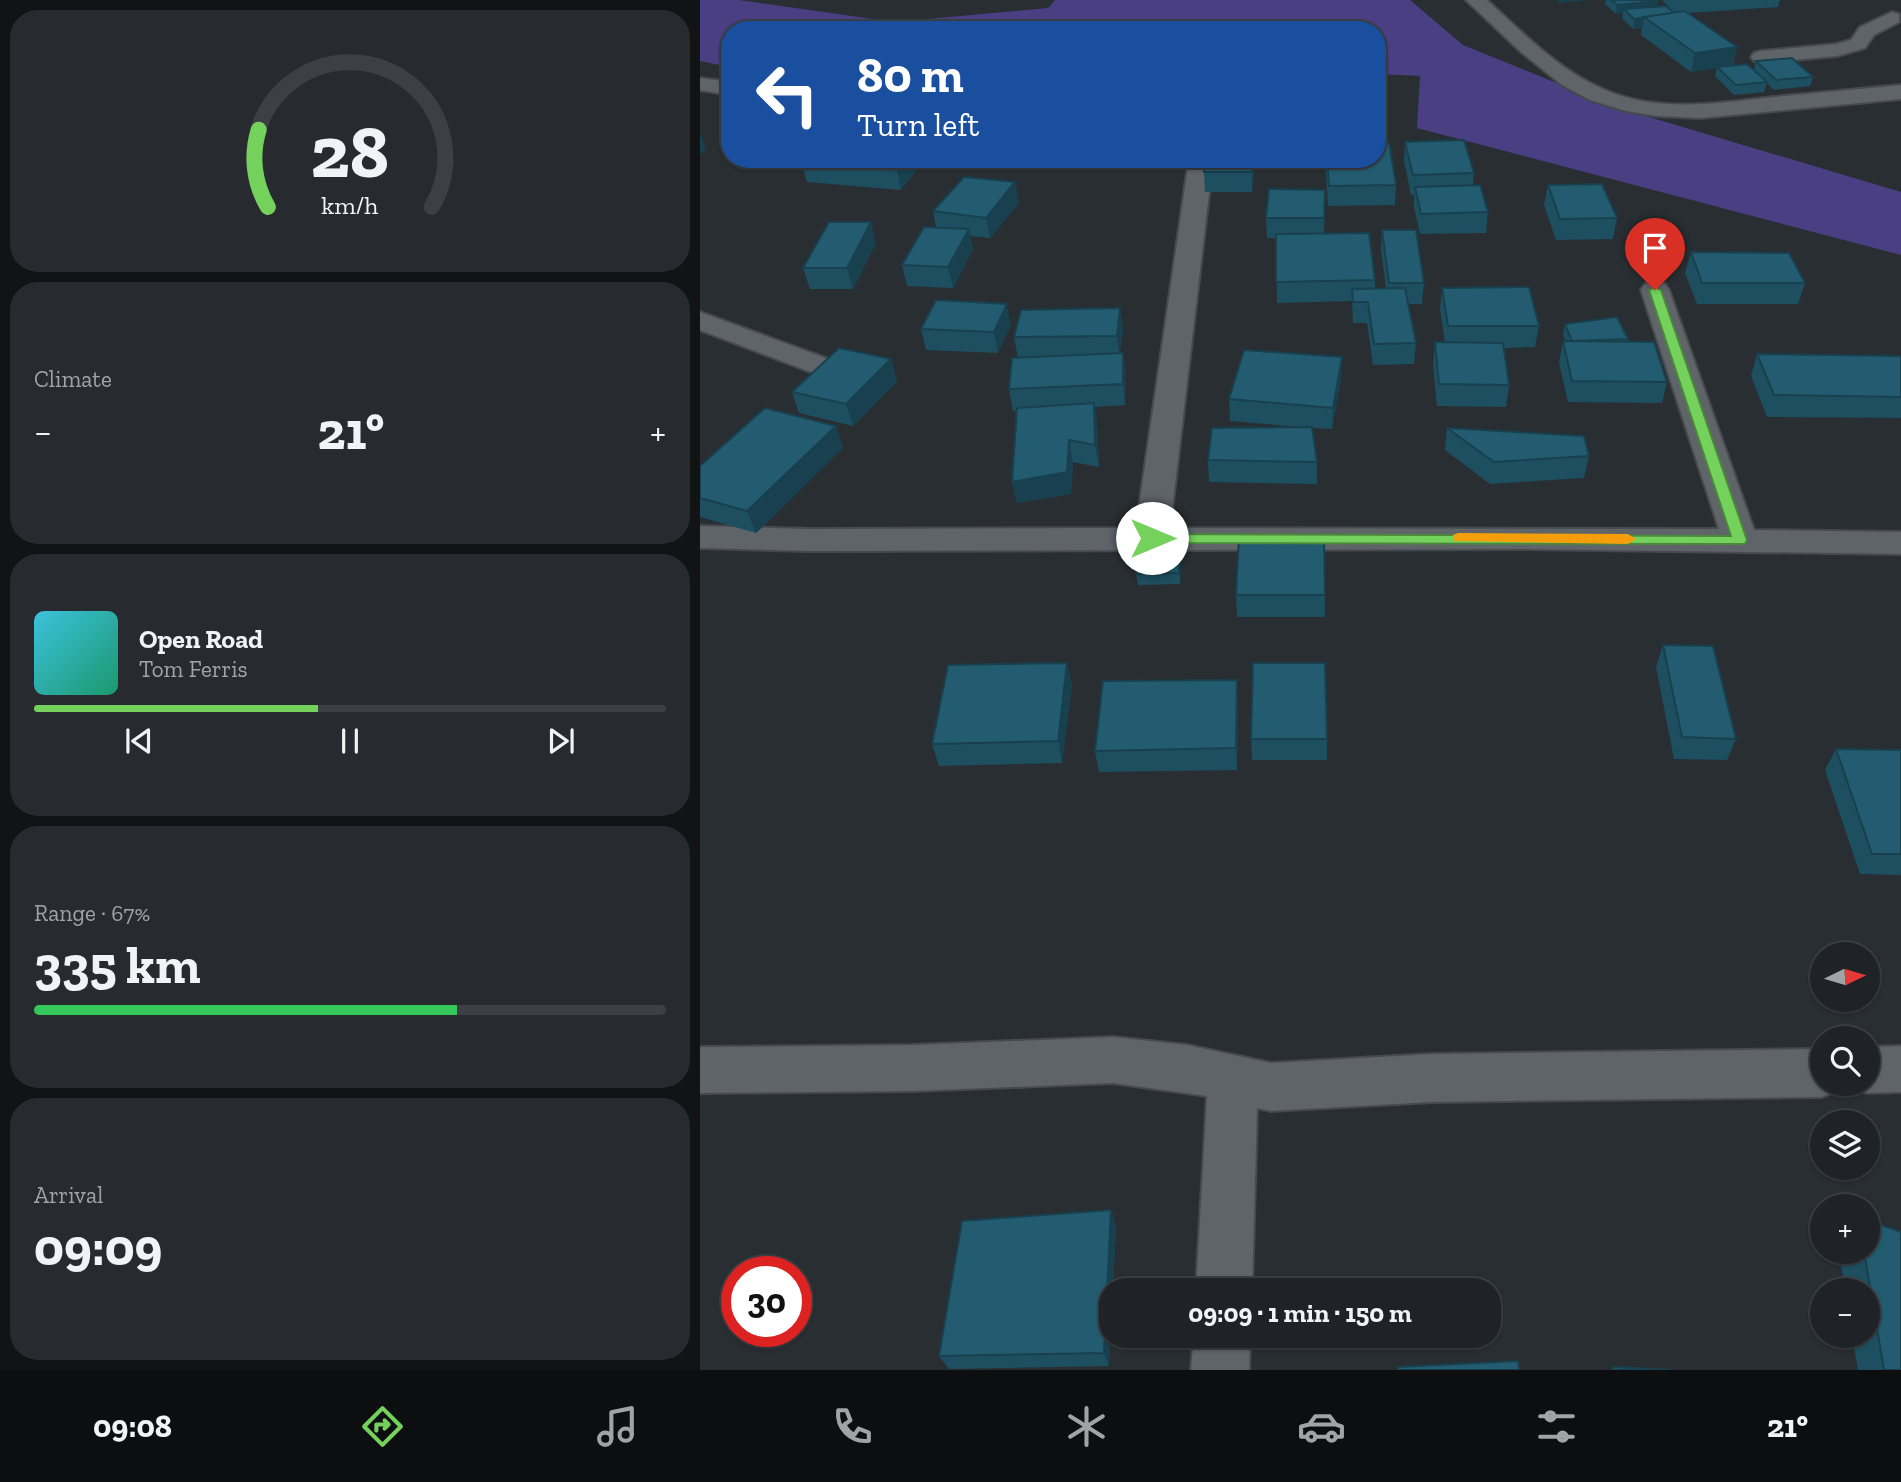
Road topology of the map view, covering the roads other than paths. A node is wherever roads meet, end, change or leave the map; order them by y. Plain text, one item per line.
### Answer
1 (1476, 0) edge
2 (1888, 11) edge
3 (1760, 57) dead end
4 (700, 84) edge
5 (721, 88) edge
6 (1901, 92) edge
7 (1200, 168) edge
8 (1655, 290) dead end
9 (700, 320) edge
10 (818, 365) edge
11 (700, 537) edge
12 (1152, 538) junction
13 (1740, 540) junction
14 (1901, 543) edge
15 (1901, 1069) edge
16 (700, 1070) edge
17 (1880, 1070) edge
18 (1810, 1073) edge
19 (1233, 1079) junction
20 (1225, 1278) edge
21 (1221, 1348) edge
22 (1220, 1370) edge

1 - 6 street
2 - 3 street
4 - 5 street
7 - 12 street
8 - 13 street
9 - 10 street
11 - 12 street
12 - 13 street
13 - 14 street
15 - 17 street
16 - 19 street
18 - 19 street
19 - 20 street
21 - 22 street

